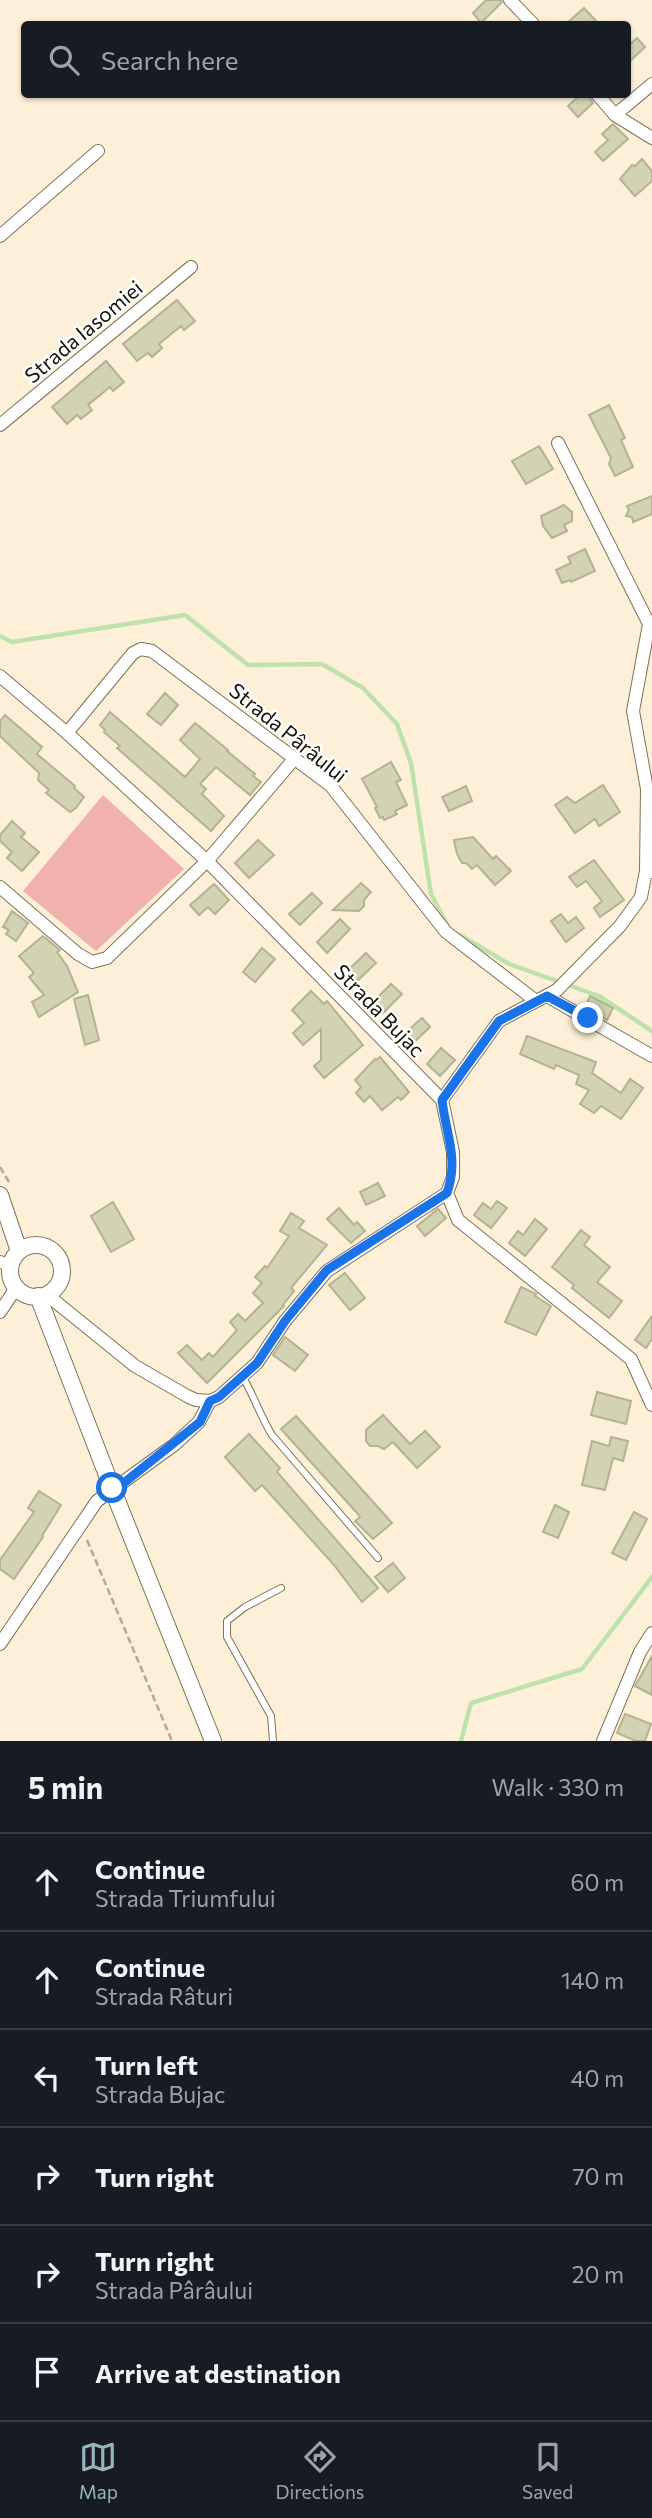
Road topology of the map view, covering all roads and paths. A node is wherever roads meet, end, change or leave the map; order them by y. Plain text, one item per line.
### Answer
1 (510, 0) edge
2 (530, 21) edge
3 (652, 83) edge
4 (600, 98) edge
5 (615, 115) junction
6 (652, 138) edge
7 (98, 151) dead end
8 (0, 236) edge
9 (191, 267) dead end
10 (0, 425) edge
11 (558, 443) dead end
12 (0, 676) edge
13 (66, 733) junction
14 (295, 758) junction
15 (206, 861) junction
16 (649, 872) edge
17 (0, 887) edge
18 (547, 996) junction
19 (652, 1056) edge
20 (442, 1100) junction
21 (447, 1193) junction
22 (0, 1195) edge
23 (10, 1260) edge
24 (16, 1287) junction
25 (42, 1295) junction
26 (0, 1312) edge
27 (242, 1376) junction
28 (210, 1401) junction
29 (652, 1405) edge
30 (112, 1488) junction
31 (80, 1524) junction
32 (378, 1558) dead end
33 (281, 1588) dead end
34 (652, 1633) edge
35 (0, 1644) edge
36 (172, 1741) edge
37 (214, 1741) edge
38 (273, 1741) edge
39 (603, 1741) edge

1 - 2 street
3 - 5 street
4 - 5 street
5 - 6 street
7 - 8 street
9 - 10 street, Strada Iasomiei
11 - 16 street
12 - 13 street, Strada Bujac
13 - 14 street, Strada Pârâului
13 - 15 street, Strada Bujac
14 - 15 street
14 - 18 street, Strada Pârâului
15 - 17 street
15 - 20 street, Strada Bujac
16 - 18 street
18 - 19 street, Strada Pârâului
18 - 20 street
20 - 21 street
21 - 27 street
21 - 29 street
22 - 23 street
23 - 24 street
23 - 25 street
24 - 25 street
24 - 26 street
25 - 28 street
25 - 30 street
27 - 28 street
27 - 32 lane
28 - 30 street
30 - 31 street
30 - 37 street
31 - 35 street
31 - 36 path
33 - 38 lane
34 - 39 street

